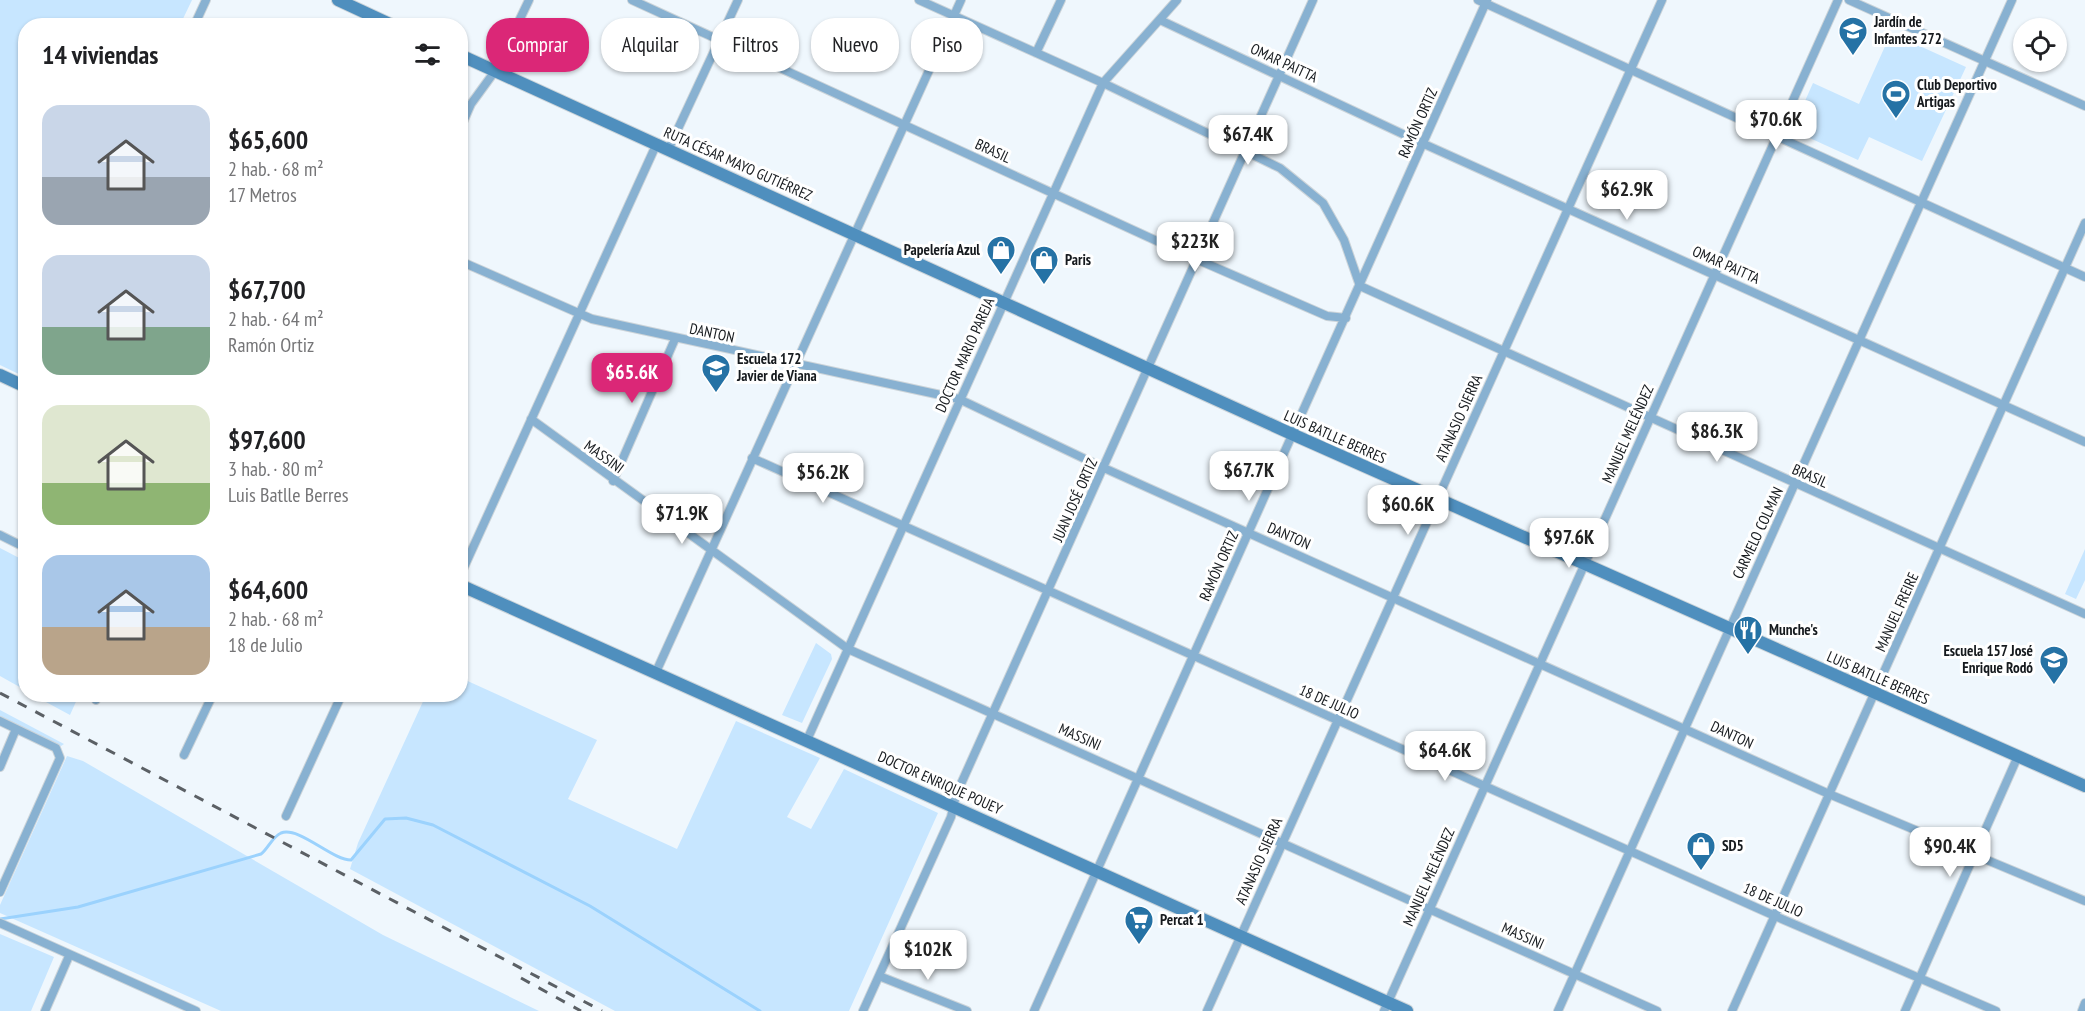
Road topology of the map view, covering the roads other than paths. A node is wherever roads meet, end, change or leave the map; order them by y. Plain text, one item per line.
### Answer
1 (206, 0) edge
2 (338, 0) edge
3 (529, 0) edge
4 (632, 0) edge
5 (738, 0) edge
6 (919, 0) edge
7 (961, 0) edge
8 (1061, 0) edge
9 (1177, 0) edge
10 (1313, 0) edge
11 (1662, 0) edge
12 (1838, 0) edge
13 (1849, 0) edge
14 (2012, 0) edge
15 (1484, 1) edge
16 (954, 15) junction
17 (198, 18) edge
18 (377, 18) edge
19 (520, 18) edge
20 (730, 18) edge
21 (1160, 20) junction
22 (711, 36) edge
23 (1036, 53) junction
24 (711, 57) edge
25 (468, 59) edge
26 (1985, 60) junction
27 (486, 67) edge
28 (1630, 70) junction
29 (494, 72) edge
30 (497, 72) edge
31 (788, 72) edge
32 (1280, 76) junction
33 (1103, 83) junction
34 (2085, 106) edge
35 (468, 111) edge
36 (904, 126) junction
37 (1777, 137) junction
38 (1424, 144) junction
39 (663, 146) junction
40 (1246, 150) junction
41 (1052, 193) junction
42 (1921, 201) junction
43 (1568, 209) junction
44 (2085, 223) edge
45 (855, 233) junction
46 (1196, 259) junction
47 (468, 264) edge
48 (2065, 268) junction
49 (1715, 274) junction
50 (2085, 277) edge
51 (1360, 286) junction
52 (1002, 303) junction
53 (579, 311) junction
54 (1346, 318) junction
55 (675, 339) junction
56 (1860, 340) junction
57 (1503, 352) junction
58 (795, 363) junction
59 (1148, 369) junction
60 (0, 375) edge
61 (18, 383) edge
62 (959, 399) junction
63 (2004, 405) junction
64 (1650, 418) junction
65 (531, 419) junction
66 (1294, 435) junction
67 (2085, 442) edge
68 (752, 458) junction
69 (1104, 468) junction
70 (613, 480) junction
71 (1795, 484) junction
72 (1439, 500) junction
73 (906, 526) junction
74 (1249, 533) junction
75 (0, 535) edge
76 (18, 544) edge
77 (712, 549) junction
78 (1939, 549) junction
79 (468, 558) edge
80 (1585, 566) junction
81 (468, 589) edge
82 (1050, 589) junction
83 (1394, 599) junction
84 (2084, 611) edge
85 (1729, 628) junction
86 (848, 649) junction
87 (1194, 655) junction
88 (1540, 663) junction
89 (656, 672) junction
90 (1875, 693) junction
91 (209, 702) edge
92 (338, 702) edge
93 (993, 712) junction
94 (1337, 720) junction
95 (0, 721) edge
96 (1685, 728) junction
97 (16, 729) junction
98 (807, 740) junction
99 (184, 755) dead end
100 (2018, 756) junction
101 (0, 767) edge
102 (1138, 778) junction
103 (1486, 786) junction
104 (2085, 786) edge
105 (1829, 794) junction
106 (953, 806) junction
107 (286, 816) dead end
108 (1283, 842) junction
109 (1631, 851) junction
110 (1974, 856) junction
111 (1097, 871) junction
112 (0, 892) edge
113 (2085, 901) edge
114 (1429, 909) junction
115 (1775, 916) junction
116 (0, 924) edge
117 (1240, 937) junction
118 (69, 956) junction
119 (1576, 974) junction
120 (879, 976) junction
121 (1919, 980) junction
122 (2085, 1004) edge
123 (1386, 1007) edge
124 (45, 1011) edge
125 (196, 1011) edge
126 (863, 1011) edge
127 (967, 1011) edge
128 (1034, 1011) edge
129 (1207, 1011) edge
130 (1407, 1011) edge
131 (1558, 1011) edge
132 (1657, 1011) edge
133 (1732, 1011) edge
134 (1905, 1011) edge
135 (1996, 1011) edge
136 (2082, 1011) edge

1 - 17 street
2 - 18 street
3 - 19 street
4 - 22 street, BRASIL
5 - 20 street
6 - 16 street
7 - 16 street
8 - 23 street
9 - 21 street, DOCTOR MARIO PAREJA
10 - 32 street, JUAN JOSÉ ORTIZ
11 - 28 street, ATANASIO SIERRA
12 - 37 street, MANUEL MELÉNDEZ
13 - 26 street
14 - 26 street, CARMELO COLMAN
15 - 28 street
15 - 38 street, RAMÓN ORTIZ
16 - 23 street
16 - 36 street
21 - 32 street, OMAR PAITTA
21 - 33 street, DOCTOR MARIO PAREJA
23 - 33 street
24 - 39 street
25 - 27 street, RUTA CÉSAR MAYO GUTIÉRREZ
26 - 34 street
26 - 42 street, CARMELO COLMAN
28 - 37 street
28 - 43 street, ATANASIO SIERRA
29 - 35 street
30 - 39 street, RUTA CÉSAR MAYO GUTIÉRREZ
31 - 36 street, BRASIL
32 - 38 street, OMAR PAITTA
32 - 40 street, JUAN JOSÉ ORTIZ
33 - 40 street
33 - 41 street, DOCTOR MARIO PAREJA
36 - 41 street, BRASIL
36 - 45 street
37 - 42 street
37 - 49 street, MANUEL MELÉNDEZ
38 - 43 street, OMAR PAITTA
38 - 51 street, RAMÓN ORTIZ
39 - 45 street, RUTA CÉSAR MAYO GUTIÉRREZ
39 - 53 street
40 - 46 street, JUAN JOSÉ ORTIZ
40 - 51 street
41 - 46 street, BRASIL
41 - 52 street, DOCTOR MARIO PAREJA
42 - 48 street
42 - 56 street, CARMELO COLMAN
43 - 49 street, OMAR PAITTA
43 - 57 street, ATANASIO SIERRA
44 - 48 street, MANUEL FREIRE
45 - 52 street, RUTA CÉSAR MAYO GUTIÉRREZ
45 - 58 street
46 - 54 street, BRASIL
46 - 59 street, JUAN JOSÉ ORTIZ
47 - 53 street, DANTON
48 - 50 street
48 - 63 street, MANUEL FREIRE
49 - 56 street, OMAR PAITTA
49 - 64 street, MANUEL MELÉNDEZ
51 - 54 street, RAMÓN ORTIZ
51 - 57 street, BRASIL
52 - 59 street, LUIS BATLLE BERRES
52 - 62 street, DOCTOR MARIO PAREJA
53 - 55 street, DANTON
53 - 65 street
54 - 66 street, RAMÓN ORTIZ
55 - 58 street, DANTON
55 - 70 street
56 - 63 street, OMAR PAITTA
56 - 71 street, CARMELO COLMAN
57 - 64 street, BRASIL
57 - 72 street, ATANASIO SIERRA
58 - 62 street, DANTON
58 - 68 street
59 - 66 street, LUIS BATLLE BERRES
59 - 69 street, JUAN JOSÉ ORTIZ
60 - 61 street
62 - 69 street, DANTON
62 - 73 street, DOCTOR MARIO PAREJA
63 - 67 street, OMAR PAITTA
63 - 78 street, MANUEL FREIRE
64 - 71 street, BRASIL
64 - 80 street, MANUEL MELÉNDEZ
65 - 70 street, MASSINI
65 - 79 street
66 - 72 street, LUIS BATLLE BERRES
66 - 74 street, RAMÓN ORTIZ
68 - 73 street, 18 DE JULIO
68 - 77 street
69 - 74 street, DANTON
69 - 82 street, JUAN JOSÉ ORTIZ
70 - 77 street, MASSINI
71 - 78 street, BRASIL
71 - 85 street, CARMELO COLMAN
72 - 80 street, LUIS BATLLE BERRES
72 - 83 street, ATANASIO SIERRA
73 - 82 street, 18 DE JULIO
73 - 86 street, DOCTOR MARIO PAREJA
74 - 83 street, DANTON
74 - 87 street, RAMÓN ORTIZ
75 - 76 street
77 - 86 street, MASSINI
77 - 89 street
78 - 84 street, BRASIL
78 - 90 street, MANUEL FREIRE
80 - 85 street, LUIS BATLLE BERRES
80 - 88 street, MANUEL MELÉNDEZ
81 - 89 street, DOCTOR ENRIQUE POUEY
82 - 87 street, 18 DE JULIO
82 - 93 street, JUAN JOSÉ ORTIZ
83 - 88 street, DANTON
83 - 94 street, ATANASIO SIERRA
85 - 90 street, LUIS BATLLE BERRES
85 - 96 street, CARMELO COLMAN
86 - 93 street, MASSINI
86 - 98 street, DOCTOR MARIO PAREJA
87 - 94 street, 18 DE JULIO
87 - 102 street, RAMÓN ORTIZ
88 - 96 street, DANTON
88 - 103 street, MANUEL MELÉNDEZ
89 - 98 street, DOCTOR ENRIQUE POUEY
90 - 100 street, LUIS BATLLE BERRES
90 - 105 street, MANUEL FREIRE
91 - 99 street
92 - 107 street
93 - 102 street, MASSINI
93 - 106 street, JUAN JOSÉ ORTIZ
94 - 103 street, 18 DE JULIO
94 - 108 street, ATANASIO SIERRA
95 - 97 street
96 - 105 street, DANTON
96 - 109 street, CARMELO COLMAN
97 - 101 street
97 - 112 street
98 - 106 street, DOCTOR ENRIQUE POUEY
100 - 104 street, LUIS BATLLE BERRES
100 - 110 street
102 - 108 street, MASSINI
102 - 111 street, RAMÓN ORTIZ
103 - 109 street, 18 DE JULIO
103 - 114 street, MANUEL MELÉNDEZ
105 - 110 street, DANTON
105 - 115 street, MANUEL FREIRE
106 - 111 street, DOCTOR ENRIQUE POUEY
106 - 120 street, JUAN JOSÉ ORTIZ
108 - 114 street, MASSINI
108 - 117 street, ATANASIO SIERRA
109 - 115 street, 18 DE JULIO
109 - 119 street, CARMELO COLMAN
110 - 113 street, DANTON
110 - 121 street
111 - 117 street, DOCTOR ENRIQUE POUEY
111 - 128 street, RAMÓN ORTIZ
114 - 119 street, MASSINI
114 - 123 street, MANUEL MELÉNDEZ
115 - 121 street, 18 DE JULIO
115 - 133 street, MANUEL FREIRE
116 - 118 street
117 - 123 street, DOCTOR ENRIQUE POUEY
117 - 129 street, ATANASIO SIERRA
118 - 124 street
118 - 125 street
119 - 131 street, CARMELO COLMAN
119 - 132 street, MASSINI
120 - 126 street, JUAN JOSÉ ORTIZ
120 - 127 street
121 - 134 street
121 - 135 street, 18 DE JULIO
122 - 136 street
123 - 130 street, DOCTOR ENRIQUE POUEY

